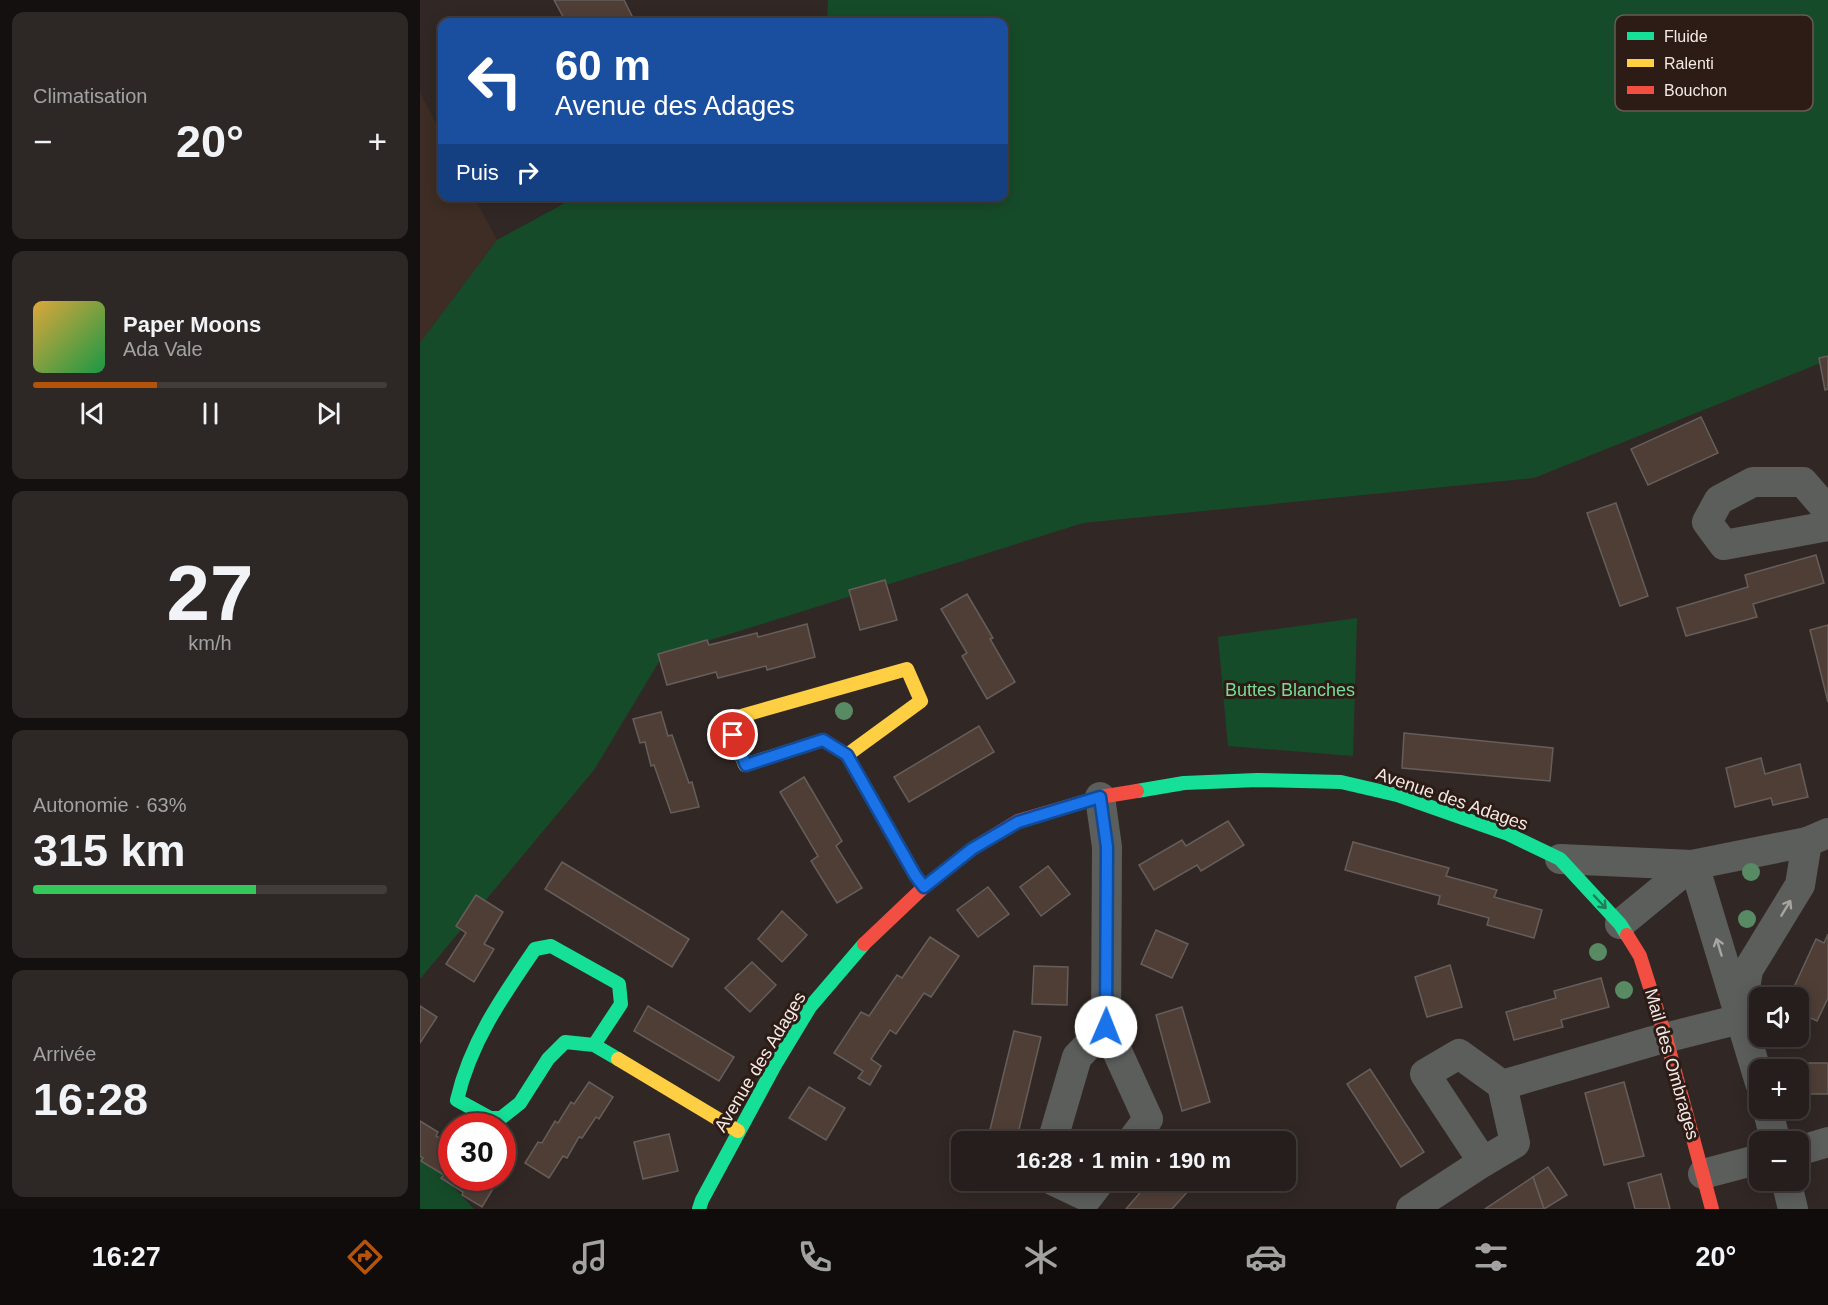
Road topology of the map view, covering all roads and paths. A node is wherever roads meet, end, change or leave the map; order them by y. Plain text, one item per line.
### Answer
1 (1815, 482) edge
2 (1828, 511) edge
3 (1828, 526) edge
4 (847, 755) junction
5 (1100, 797) junction
6 (1818, 838) edge
7 (1560, 860) junction
8 (1692, 865) junction
9 (924, 887) junction
10 (1620, 924) junction
11 (1740, 1018) junction
12 (1106, 1027) junction
13 (1666, 1038) junction
14 (594, 1045) junction
15 (1753, 1059) edge
16 (1502, 1085) junction
17 (738, 1131) junction
18 (1055, 1131) edge
19 (1139, 1131) edge
20 (1828, 1142) edge
21 (1809, 1147) edge
22 (1483, 1162) junction
23 (1749, 1162) edge
24 (1703, 1174) junction
25 (1075, 1191) edge
26 (1093, 1191) edge
27 (1789, 1191) edge
28 (699, 1209) edge
29 (1411, 1209) edge
30 (1712, 1209) edge
31 (1793, 1209) edge

1 - 2 street
1 - 3 street
4 - 4 street
4 - 9 street
5 - 7 street, Avenue des Adages
5 - 9 street, Avenue des Adages
5 - 12 street
6 - 8 street
11 -> 6 street
7 - 8 street
7 -> 10 street, Mail des Ombrages
8 - 10 street
11 -> 8 street
9 - 17 street, Avenue des Adages
10 - 13 street, Mail des Ombrages
11 - 13 street
11 - 15 street
12 - 18 street
12 - 19 street
13 - 16 street
13 - 24 street, Mail des Ombrages
14 - 14 street
14 - 17 street
16 - 22 street
16 - 22 street
17 - 28 street, Avenue des Adages
20 - 21 street
22 - 29 street
23 - 24 street
24 - 30 street, Mail des Ombrages
25 - 26 street
27 - 31 street

